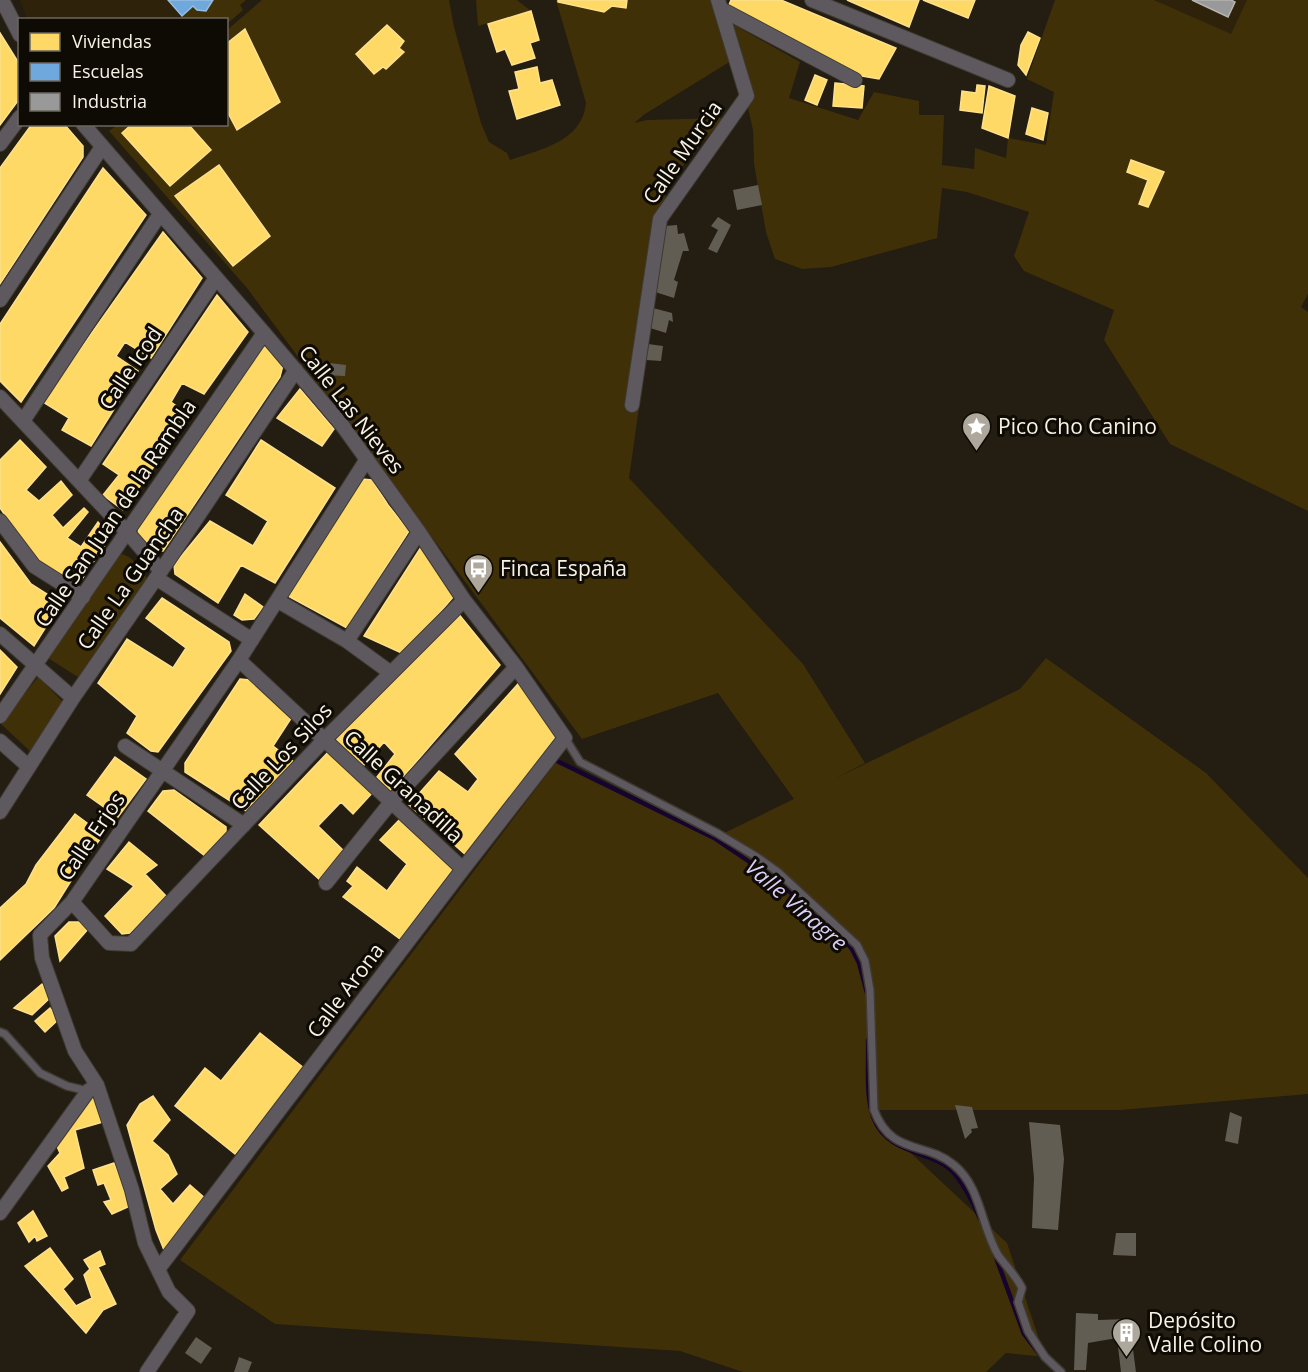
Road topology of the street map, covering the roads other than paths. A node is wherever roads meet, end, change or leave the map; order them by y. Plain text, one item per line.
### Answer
1 (2, 0) edge
2 (812, 0) edge
3 (719, 4) edge
4 (18, 31) edge
5 (855, 80) dead end
6 (1008, 80) dead end
7 (18, 120) edge
8 (85, 126) edge
9 (0, 144) edge
10 (102, 147) junction
11 (160, 214) junction
12 (216, 278) junction
13 (0, 300) edge
14 (264, 333) junction
15 (296, 370) junction
16 (0, 397) edge
17 (632, 405) dead end
18 (23, 422) junction
19 (367, 459) junction
20 (79, 481) junction
21 (0, 521) edge
22 (127, 532) junction
23 (419, 532) junction
24 (159, 575) junction
25 (83, 597) junction
26 (464, 600) junction
27 (278, 601) junction
28 (0, 634) edge
29 (252, 640) junction
30 (347, 641) junction
31 (239, 660) junction
32 (36, 666) junction
33 (516, 667) junction
34 (391, 673) junction
35 (73, 698) junction
36 (0, 716) edge
37 (565, 738) junction
38 (324, 740) junction
39 (0, 741) edge
40 (125, 746) dead end
41 (29, 767) junction
42 (161, 770) junction
43 (392, 801) junction
44 (0, 812) edge
45 (244, 825) junction
46 (463, 868) junction
47 (326, 883) dead end
48 (72, 902) junction
49 (0, 1032) edge
50 (92, 1088) junction
51 (0, 1213) edge
52 (159, 1268) junction
53 (147, 1372) edge
54 (1061, 1372) edge

1 - 4 street
2 - 6 street
3 - 5 street
3 - 17 street, Calle Murcia
7 - 9 street
8 - 10 street, Calle Las Nieves
10 - 11 street, Calle Las Nieves
10 - 13 street
11 - 12 street, Calle Las Nieves
11 - 18 street
12 - 14 street, Calle Las Nieves
12 - 20 street, Calle Icod
14 - 15 street, Calle Las Nieves
14 - 22 street, Calle San Juan de la Rambla
15 - 19 street, Calle Las Nieves
15 - 24 street, Calle La Guancha
16 - 18 street
18 - 20 street
19 - 23 street, Calle Las Nieves
19 - 27 street, Calle Erjos
20 - 22 street
21 - 25 street
22 - 24 street
22 - 25 street, Calle San Juan de la Rambla
23 - 26 street, Calle Las Nieves
23 - 30 street
24 - 29 street
24 - 35 street, Calle La Guancha
25 - 32 street, Calle San Juan de la Rambla
26 - 33 street, Calle Las Nieves
26 - 34 street, Calle Los Silos
27 - 29 street, Calle Erjos
27 - 30 street
28 - 32 street
29 - 31 street, Calle Erjos
30 - 34 street
31 - 38 street, Calle Granadilla
31 - 42 street, Calle Erjos
32 - 35 street
32 - 36 street, Calle San Juan de la Rambla
33 - 37 street, Calle Las Nieves
33 - 43 street
34 - 38 street, Calle Los Silos
35 - 41 street, Calle La Guancha
37 - 46 street, Calle Arona
37 - 54 lane
38 - 43 street, Calle Granadilla
38 - 45 street, Calle Los Silos
39 - 41 street
40 - 42 street
41 - 44 street, Calle La Guancha
42 - 45 street
42 - 48 street, Calle Erjos
43 - 46 street, Calle Granadilla
43 - 47 street
45 - 48 street, Calle Los Silos
46 - 52 street, Calle Arona
48 - 50 street, Calle Erjos
49 - 50 lane
50 - 51 street
50 - 52 street, Calle Erjos
52 - 53 street, Calle Erjos

